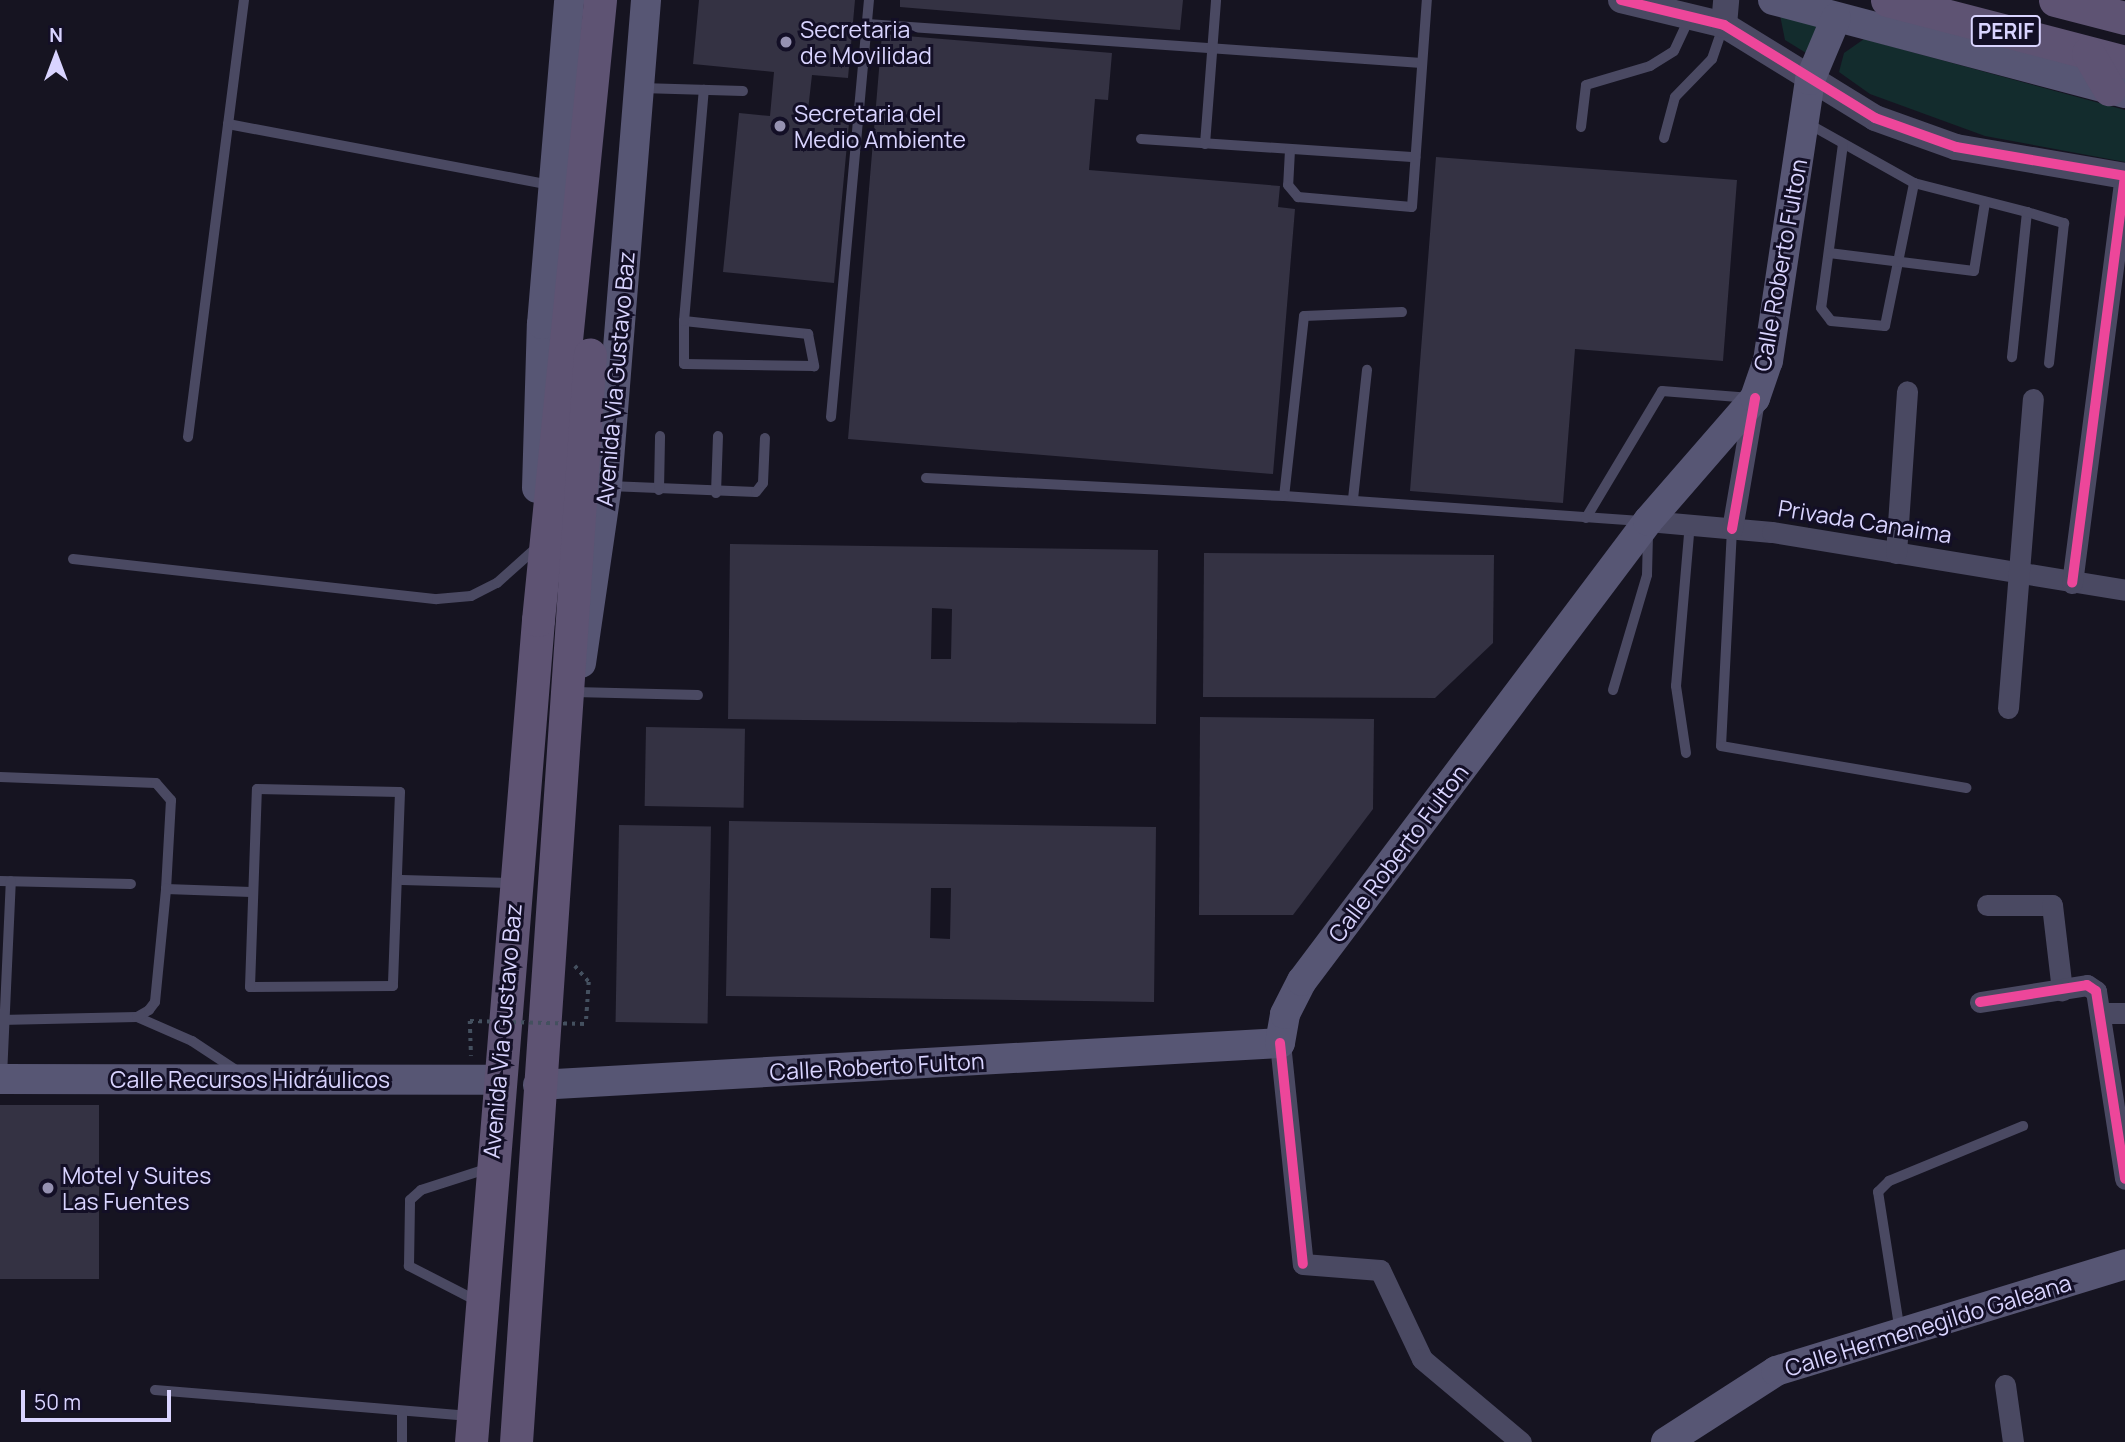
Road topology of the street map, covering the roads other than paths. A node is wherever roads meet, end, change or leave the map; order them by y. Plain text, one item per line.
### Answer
1 (244, 0) edge
2 (569, 0) edge
3 (600, 0) edge
4 (620, 0) edge
5 (646, 0) edge
6 (869, 0) edge
7 (1216, 0) edge
8 (1427, 0) edge
9 (1621, 0) edge
10 (1773, 0) edge
11 (1887, 0) edge
12 (2055, 0) edge
13 (1691, 8) edge
14 (1725, 13) edge
15 (2120, 13) edge
16 (1836, 18) junction
17 (867, 24) junction
18 (1212, 49) junction
19 (1422, 63) junction
20 (1810, 80) junction
21 (2121, 84) edge
22 (638, 88) junction
23 (704, 90) junction
24 (743, 91) dead end
25 (1804, 121) junction
26 (228, 124) junction
27 (1581, 127) dead end
28 (1664, 138) dead end
29 (1141, 139) dead end
30 (1205, 144) junction
31 (1843, 144) junction
32 (1290, 150) junction
33 (1415, 157) junction
34 (2125, 176) edge
35 (1914, 183) junction
36 (554, 185) junction
37 (1985, 202) junction
38 (2027, 212) junction
39 (1829, 253) junction
40 (1897, 264) junction
41 (1402, 312) dead end
42 (684, 321) junction
43 (2012, 357) dead end
44 (2049, 363) dead end
45 (1367, 370) dead end
46 (1907, 391) dead end
47 (1755, 398) junction
48 (2033, 399) dead end
49 (831, 417) dead end
50 (660, 436) dead end
51 (718, 436) dead end
52 (188, 437) dead end
53 (765, 438) dead end
54 (926, 478) dead end
55 (607, 485) junction
56 (659, 490) junction
57 (716, 494) junction
58 (1284, 496) junction
59 (1353, 499) junction
60 (1586, 518) junction
61 (1648, 521) junction
62 (1690, 524) junction
63 (1732, 529) junction
64 (535, 549) junction
65 (1896, 553) junction
66 (73, 559) dead end
67 (2015, 572) junction
68 (2072, 583) junction
69 (2125, 590) edge
70 (538, 620) junction
71 (1613, 690) dead end
72 (574, 692) junction
73 (698, 695) dead end
74 (2008, 708) dead end
75 (1686, 754) dead end
76 (559, 755) junction
77 (0, 777) edge
78 (1966, 788) dead end
79 (402, 880) junction
80 (6, 881) edge
81 (515, 883) junction
82 (131, 884) dead end
83 (166, 889) junction
84 (251, 892) junction
85 (1987, 905) dead end
86 (2062, 989) junction
87 (1980, 1002) dead end
88 (2102, 1013) junction
89 (2125, 1013) edge
90 (137, 1017) junction
91 (2, 1020) edge
92 (1280, 1043) junction
93 (485, 1072) junction
94 (248, 1078) junction
95 (1, 1079) edge
96 (538, 1085) junction
97 (2023, 1126) dead end
98 (489, 1168) junction
99 (2125, 1179) edge
100 (2125, 1264) edge
101 (481, 1303) junction
102 (1900, 1332) junction
103 (2005, 1385) dead end
104 (155, 1390) dead end
105 (402, 1412) junction
106 (472, 1429) edge
107 (402, 1442) edge
108 (516, 1442) edge
109 (1521, 1442) edge
110 (1666, 1442) edge
111 (2013, 1442) edge

1 - 26 lane
2 - 36 main road, Avenida Via Gustavo Baz
3 - 70 main road, Avenida Via Gustavo Baz
4 - 76 main road, Avenida Via Gustavo Baz
5 - 22 main road, Avenida Via Gustavo Baz
6 - 17 lane
7 - 18 lane
8 - 19 lane
9 - 13 street
10 - 16 main road
11 - 21 main road, PERIF
12 - 15 main road, PERIF
13 - 14 street
13 - 27 lane
14 - 20 street
14 - 28 lane
16 - 20 main road, Calle Roberto Fulton
16 - 21 main road
17 - 18 lane
17 - 49 lane
18 - 19 lane
18 - 30 lane
19 - 33 lane
20 - 25 main road, Calle Roberto Fulton
20 - 34 street
22 - 23 lane
22 - 55 main road, Avenida Via Gustavo Baz
23 - 24 lane
23 - 42 lane
25 - 31 lane
25 - 47 main road, Calle Roberto Fulton
26 - 36 lane
26 - 52 lane
29 - 30 lane
30 - 32 lane
31 - 35 lane
31 - 39 lane
32 - 33 lane
32 - 33 lane
34 - 68 street
35 - 37 lane
35 - 40 lane
36 - 64 main road, Avenida Via Gustavo Baz
37 - 38 lane
37 - 40 lane
38 - 43 lane
38 - 44 lane
39 - 40 lane
39 - 40 lane
41 - 58 lane
42 - 42 lane
45 - 59 lane
46 - 65 street
47 - 60 lane
47 - 61 main road, Calle Roberto Fulton
47 - 63 street
48 - 67 street
50 - 56 lane
51 - 57 lane
53 - 57 lane
54 - 58 lane
55 - 56 lane
55 - 72 main road, Avenida Via Gustavo Baz
56 - 57 lane
58 - 59 lane
59 - 60 lane
60 - 61 lane
61 - 62 street, Privada Canaima
61 - 71 lane
61 - 92 main road, Calle Roberto Fulton
62 - 63 street, Privada Canaima
62 - 75 lane
63 - 65 street, Privada Canaima
63 - 78 lane
64 - 66 lane
64 - 70 main road, Avenida Via Gustavo Baz
65 - 67 street, Privada Canaima
67 - 68 street, Privada Canaima
67 - 74 street
68 - 69 street, Privada Canaima
70 - 81 main road, Avenida Via Gustavo Baz
72 - 73 lane
72 - 76 main road, Avenida Via Gustavo Baz
76 - 96 main road, Avenida Via Gustavo Baz
77 - 83 lane
79 - 81 lane
79 - 84 lane
79 - 84 lane
80 - 82 lane
80 - 91 lane
81 - 93 main road, Avenida Via Gustavo Baz
83 - 84 lane
83 - 90 lane
85 - 86 street
86 - 87 street
86 - 88 street
88 - 89 street
88 - 99 street
90 - 91 lane
90 - 94 lane
91 - 95 lane
92 - 96 main road, Calle Roberto Fulton
92 - 109 street
93 - 94 main road, Calle Recursos Hidráulicos
93 - 98 main road, Avenida Via Gustavo Baz
94 - 95 main road, Calle Recursos Hidráulicos
96 - 108 main road, Avenida Via Gustavo Baz
97 - 102 lane
98 - 101 main road, Avenida Via Gustavo Baz
98 - 101 lane
100 - 102 main road, Calle Hermenegildo Galeana
101 - 106 main road, Avenida Via Gustavo Baz
102 - 110 main road, Calle Hermenegildo Galeana
103 - 111 street
104 - 105 lane
105 - 106 lane
105 - 107 lane

